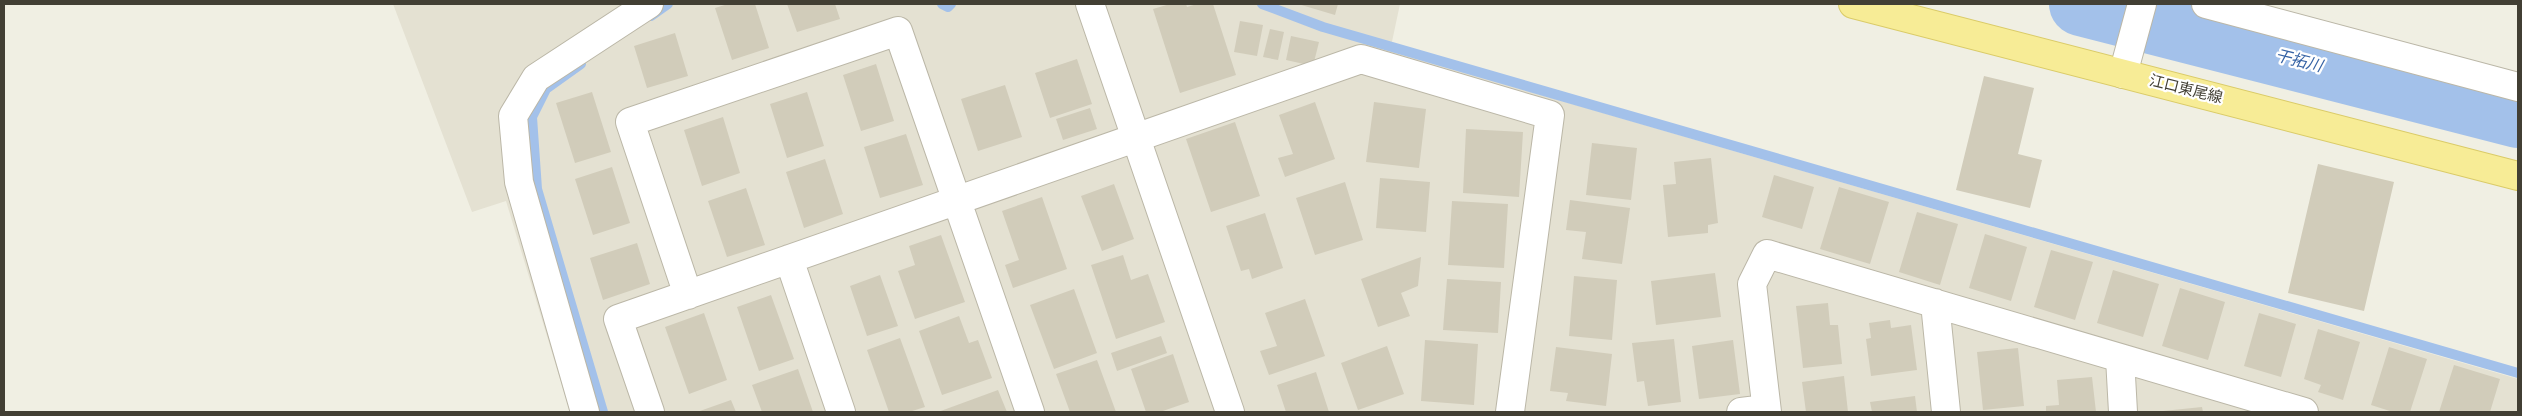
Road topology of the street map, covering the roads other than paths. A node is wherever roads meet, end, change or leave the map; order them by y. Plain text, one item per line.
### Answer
1 (649, 4) edge
2 (1090, 4) edge
3 (1853, 4) edge
4 (2142, 4) edge
5 (2206, 4) edge
6 (2123, 74) junction
7 (2518, 87) edge
8 (1136, 138) junction
9 (2518, 176) edge
10 (956, 200) junction
11 (789, 259) junction
12 (688, 294) junction
13 (1935, 303) junction
14 (2120, 358) junction
15 (1758, 411) edge
16 (585, 412) edge
17 (650, 412) edge
18 (841, 412) edge
19 (1030, 412) edge
20 (1230, 412) edge
21 (1510, 412) edge
22 (1946, 412) edge
23 (2123, 412) edge
24 (2304, 412) edge

1 - 16 street
2 - 8 street
3 - 6 main road, 江口東尾線
4 - 6 street
5 - 7 street
6 - 9 main road, 江口東尾線
8 - 10 street
8 - 20 street
8 - 21 street
10 - 11 street
10 - 12 street
10 - 19 street
11 - 12 street
11 - 18 street
12 - 17 street
13 - 14 street
13 - 15 street
13 - 22 street
14 - 23 street
14 - 24 street

